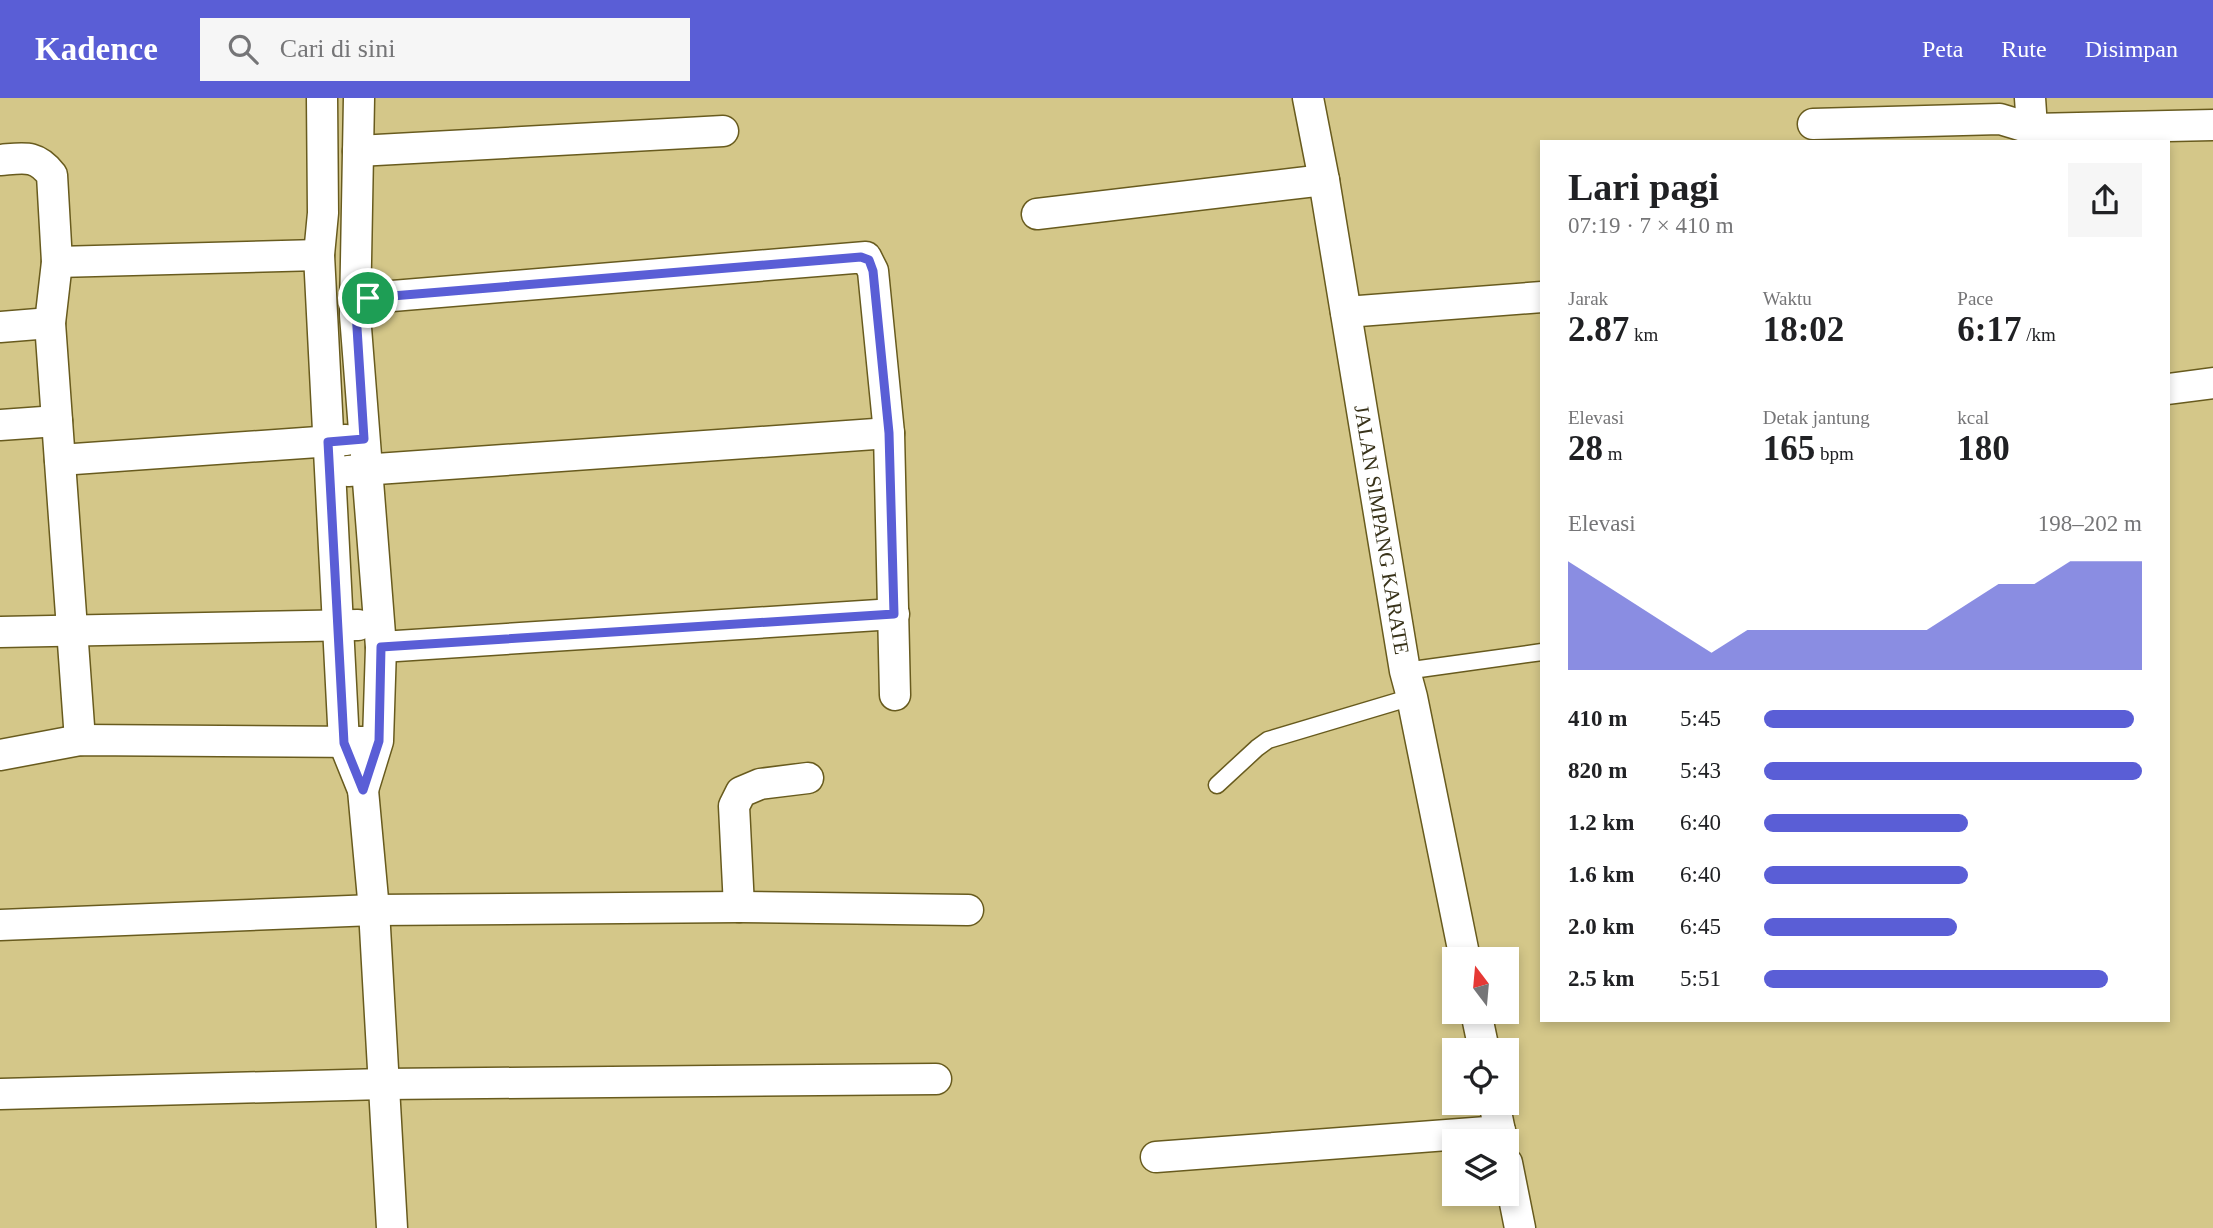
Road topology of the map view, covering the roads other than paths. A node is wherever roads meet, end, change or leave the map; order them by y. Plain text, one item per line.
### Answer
1 (322, 98) edge
2 (359, 98) edge
3 (1308, 98) edge
4 (2030, 98) edge
5 (1813, 124) dead end
6 (2213, 125) edge
7 (723, 131) dead end
8 (321, 135) junction
9 (2033, 136) edge
10 (358, 145) junction
11 (0, 160) edge
12 (1324, 180) junction
13 (1037, 214) dead end
14 (319, 255) junction
15 (57, 262) junction
16 (355, 296) junction
17 (1540, 297) edge
18 (1346, 312) junction
19 (50, 323) junction
20 (0, 327) edge
21 (2213, 383) edge
22 (2170, 389) edge
23 (57, 421) junction
24 (0, 425) edge
25 (889, 433) junction
26 (364, 439) junction
27 (328, 442) junction
28 (60, 460) junction
29 (366, 470) junction
30 (330, 471) junction
31 (894, 614) junction
32 (339, 626) junction
33 (73, 631) junction
34 (0, 632) edge
35 (380, 636) junction
36 (1540, 652) edge
37 (1408, 684) junction
38 (895, 695) dead end
39 (80, 740) junction
40 (379, 741) junction
41 (344, 743) junction
42 (0, 755) edge
43 (808, 778) dead end
44 (1217, 785) dead end
45 (363, 790) junction
46 (739, 906) junction
47 (374, 909) junction
48 (968, 910) dead end
49 (0, 925) edge
50 (1463, 947) edge
51 (936, 1079) dead end
52 (384, 1084) junction
53 (0, 1094) edge
54 (1499, 1125) edge
55 (1156, 1157) dead end
56 (1516, 1206) edge
57 (392, 1228) edge
58 (1520, 1228) edge

1 - 8 street
2 - 10 street
3 - 12 street, JALAN SIMPANG KARATE
4 - 9 street
5 - 9 street
6 - 9 street
7 - 10 street
8 - 10 street
8 - 14 street
10 - 16 street
11 - 15 street
12 - 13 street
12 - 18 street, JALAN SIMPANG KARATE
14 - 15 street
14 - 27 street
15 - 19 street
16 - 25 street
16 - 26 street
17 - 18 street
18 - 37 street, JALAN SIMPANG KARATE
19 - 20 street
19 - 23 street
21 - 22 street
23 - 24 street
23 - 28 street
25 - 29 street
25 - 31 street
26 - 27 street
26 - 29 street
27 - 28 street
27 - 30 street
28 - 33 street
29 - 30 street
29 - 35 street
30 - 32 street
31 - 35 street
31 - 38 street
32 - 33 street
32 - 35 street
32 - 41 street
33 - 34 street
33 - 39 street
35 - 40 street
36 - 37 lane
37 - 44 lane
37 - 50 street, JALAN SIMPANG KARATE
39 - 41 street
39 - 42 street
40 - 41 street
40 - 45 street
41 - 45 street
43 - 46 street
45 - 47 street
46 - 47 street
46 - 48 street
47 - 49 street
47 - 52 street
51 - 52 street
52 - 53 street
52 - 57 street
54 - 55 street
56 - 58 street

